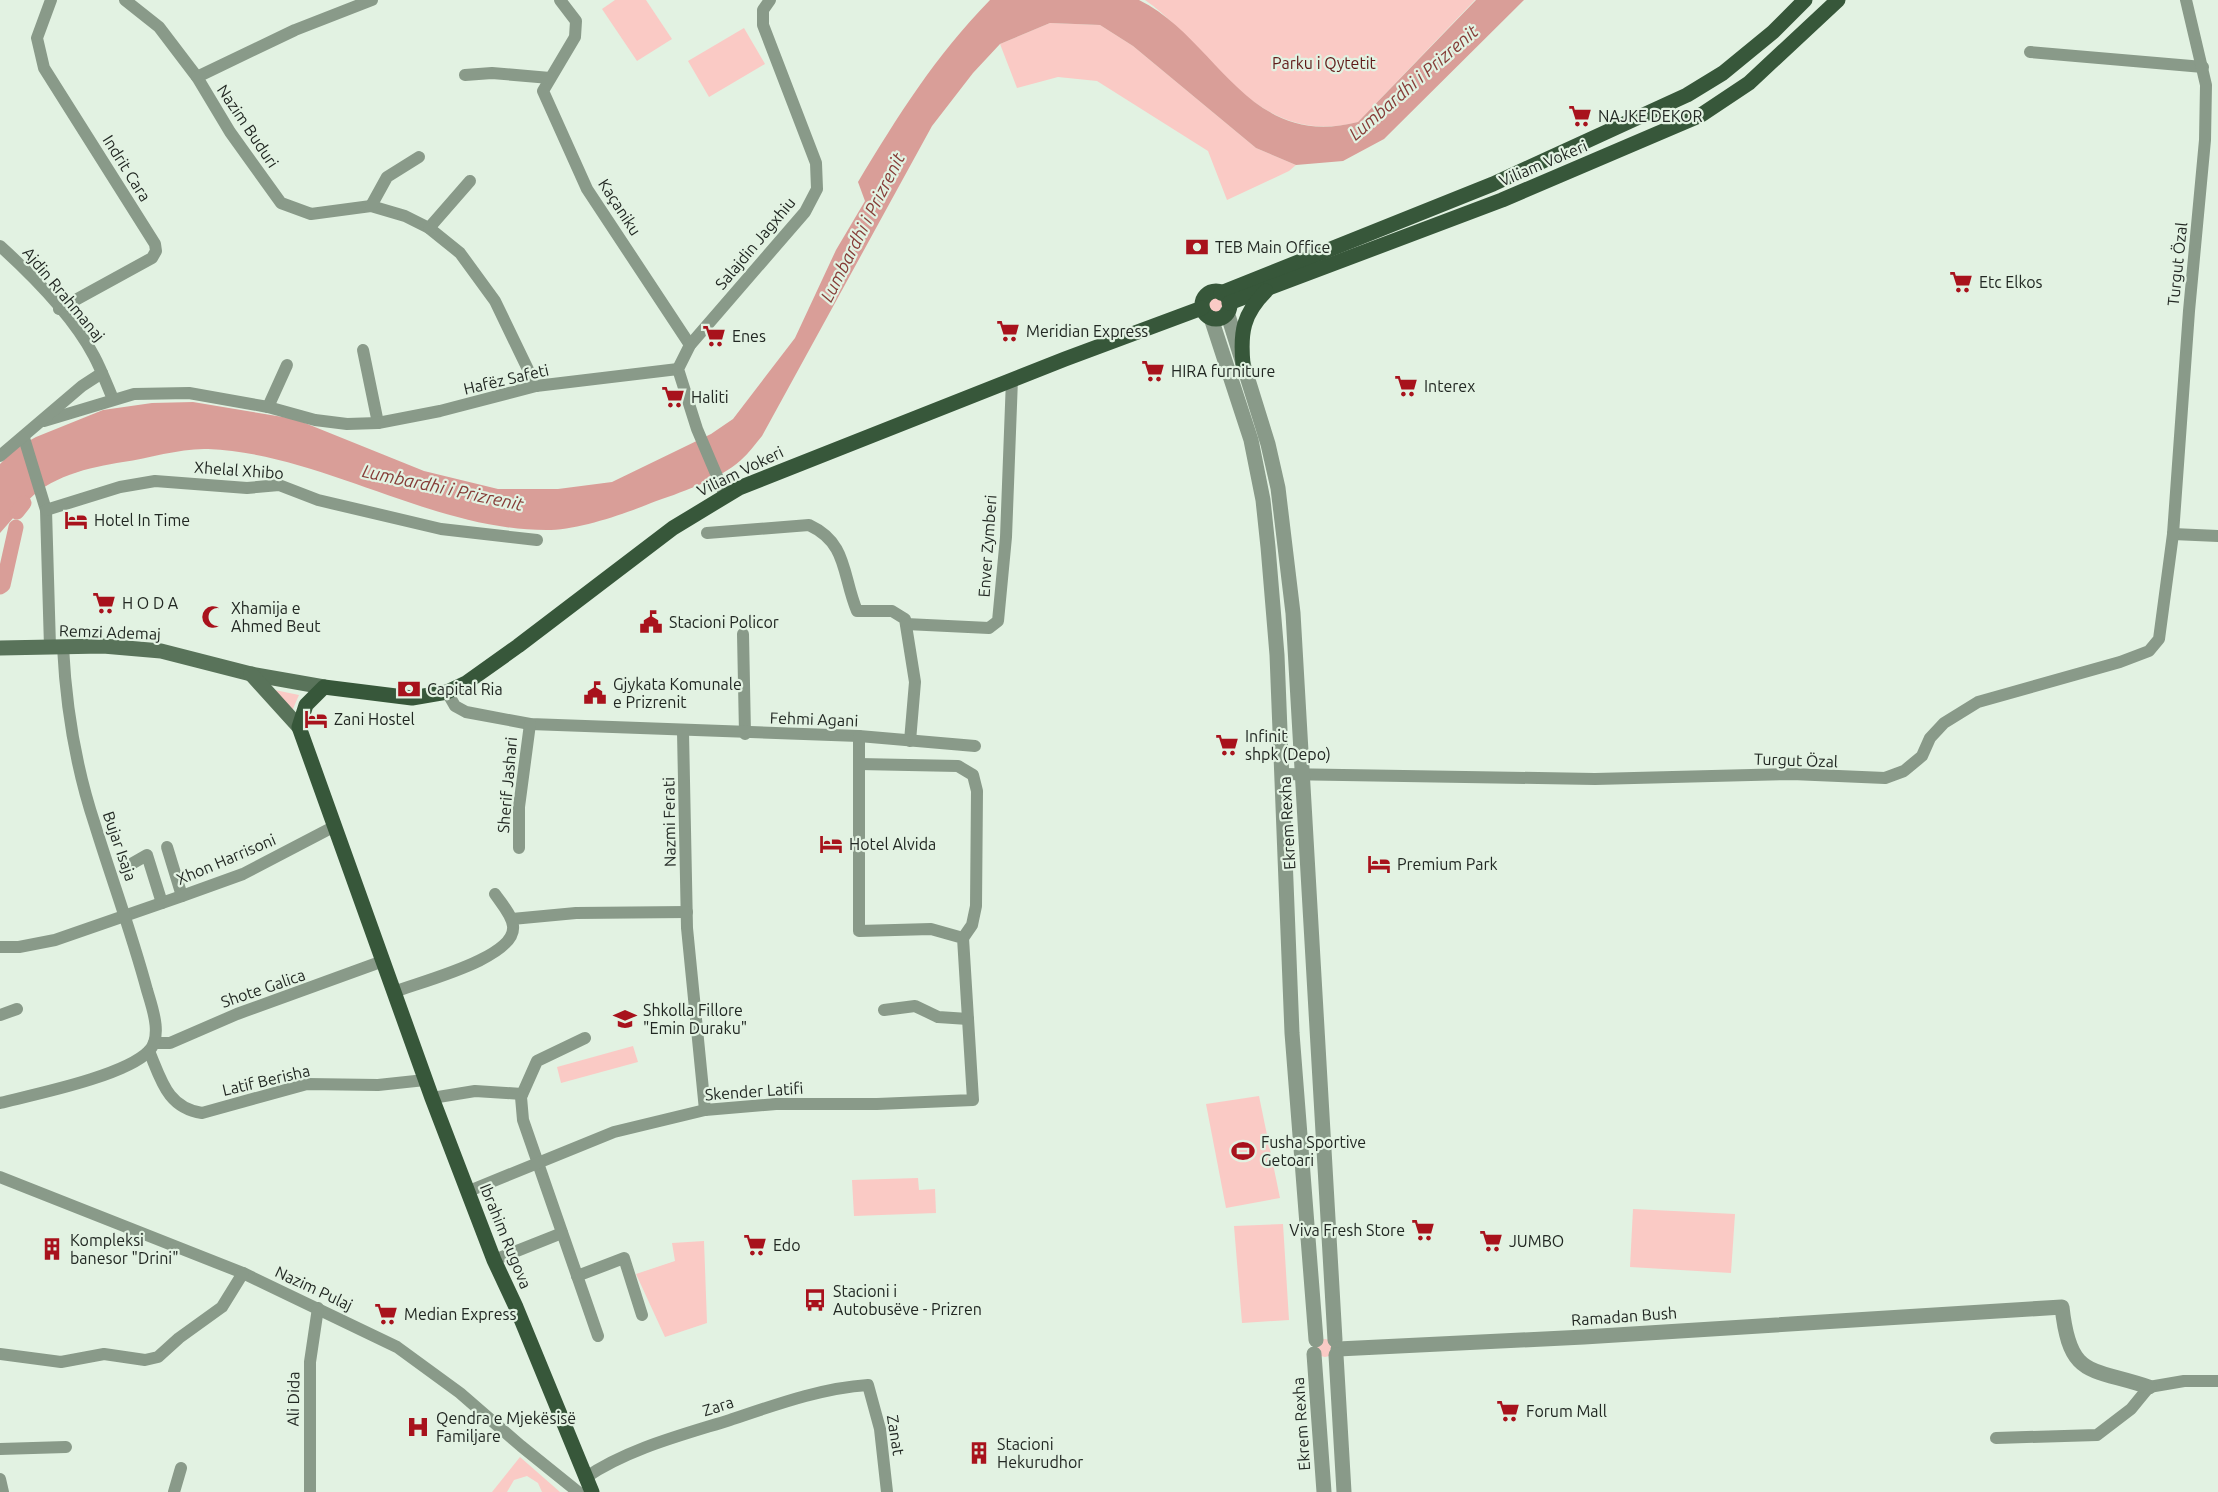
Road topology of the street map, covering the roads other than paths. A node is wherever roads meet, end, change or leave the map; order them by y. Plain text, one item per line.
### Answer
1 (51, 0) edge
2 (125, 0) edge
3 (372, 0) edge
4 (560, 0) edge
5 (770, 0) edge
6 (1805, 0) edge
7 (1838, 0) edge
8 (2186, 0) edge
9 (355, 4) edge
10 (2030, 52) dead end
11 (2203, 67) junction
12 (465, 75) dead end
13 (197, 77) junction
14 (550, 78) junction
15 (419, 157) dead end
16 (470, 181) dead end
17 (371, 206) junction
18 (429, 228) junction
19 (0, 246) edge
20 (1268, 289) junction
21 (1226, 303) junction
22 (59, 309) junction
23 (1206, 313) junction
24 (690, 345) junction
25 (363, 350) dead end
26 (1244, 364) junction
27 (287, 365) dead end
28 (678, 369) junction
29 (102, 373) junction
30 (1012, 379) junction
31 (536, 386) junction
32 (113, 399) junction
33 (268, 407) junction
34 (44, 421) junction
35 (378, 423) junction
36 (26, 443) junction
37 (0, 456) edge
38 (722, 489) junction
39 (45, 505) junction
40 (707, 533) dead end
41 (2173, 534) junction
42 (2218, 536) edge
43 (537, 540) dead end
44 (906, 624) junction
45 (743, 634) dead end
46 (57, 647) junction
47 (0, 648) edge
48 (251, 674) junction
49 (324, 687) junction
50 (447, 692) junction
51 (530, 724) junction
52 (299, 727) junction
53 (683, 732) junction
54 (745, 734) junction
55 (859, 736) junction
56 (909, 741) junction
57 (975, 746) dead end
58 (859, 764) junction
59 (1282, 774) junction
60 (1303, 775) junction
61 (334, 826) junction
62 (167, 847) dead end
63 (519, 848) dead end
64 (126, 867) dead end
65 (495, 894) dead end
66 (182, 896) junction
67 (162, 903) junction
68 (687, 912) junction
69 (126, 915) junction
70 (512, 920) junction
71 (963, 938) junction
72 (0, 947) edge
73 (383, 961) junction
74 (394, 992) junction
75 (16, 1009) dead end
76 (884, 1010) dead end
77 (0, 1015) edge
78 (968, 1019) junction
79 (585, 1038) dead end
80 (151, 1047) junction
81 (425, 1080) junction
82 (522, 1094) junction
83 (432, 1098) junction
84 (0, 1103) edge
85 (705, 1110) junction
86 (537, 1163) junction
87 (0, 1177) edge
88 (469, 1191) junction
89 (562, 1233) junction
90 (494, 1260) junction
91 (243, 1273) junction
92 (577, 1276) junction
93 (318, 1308) junction
94 (642, 1315) dead end
95 (598, 1336) dead end
96 (1315, 1347) junction
97 (1336, 1348) junction
98 (0, 1354) edge
99 (2218, 1381) edge
100 (868, 1385) joint
101 (2149, 1387) junction
102 (1995, 1438) dead end
103 (66, 1447) dead end
104 (0, 1449) edge
105 (181, 1468) dead end
106 (0, 1479) edge
107 (585, 1487) edge
108 (3, 1492) edge
109 (174, 1492) edge
110 (310, 1492) edge
111 (887, 1492) edge
112 (1324, 1492) edge
113 (1344, 1492) edge

1 - 22 street, Indrit Cara
2 - 13 street, Nazim Buduri
3 - 9 street
4 - 14 street, Kaçaniku
5 - 24 street, Salajdin Jagxhiu
6 - 21 main road, Viliam Vokeri
7 - 20 main road, Viliam Vokeri
8 - 11 street, Turgut Özal
9 - 13 street
10 - 11 street
11 - 41 street, Turgut Özal
12 - 14 street
13 - 17 street, Nazim Buduri
14 - 24 street, Kaçaniku
15 - 17 street
16 - 18 street
17 - 18 street, Nazim Buduri
18 - 31 street, Nazim Buduri
19 - 22 street, Ajdin Rrahmanaj
20 - 21 main road, Viliam Vokeri
20 - 26 main road
21 - 23 main road, Viliam Vokeri
21 - 23 main road
21 - 26 street, Ekrem Rexha
22 - 29 street, Ajdin Rrahmanaj
23 - 30 main road, Viliam Vokeri
23 - 59 street, Ekrem Rexha
24 - 28 street, Salajdin Jagxhiu
25 - 35 street
26 - 60 street, Ekrem Rexha
27 - 33 street
28 - 31 street, Hafëz Safeti
28 - 38 street
29 - 32 street, Ajdin Rrahmanaj
29 - 34 street
30 - 38 main road, Viliam Vokeri
30 - 44 street, Enver Zymberi
31 - 35 street, Hafëz Safeti
32 - 33 street, Hafëz Safeti
32 - 34 street, Hafëz Safeti
33 - 35 street, Hafëz Safeti
34 - 36 street
36 - 37 street
36 - 39 street
38 - 50 main road, Viliam Vokeri
39 - 43 street, Xhelal Xhibo
39 - 46 street
40 - 44 street
41 - 42 street
41 - 60 street, Turgut Özal
44 - 56 street
45 - 54 street
46 - 47 main road, Remzi Ademaj
46 - 48 main road, Remzi Ademaj
46 - 69 street, Bujar Isaja
48 - 49 main road, Viliam Vokeri
48 - 52 main road, Ibrahim Rugova
49 - 50 main road, Viliam Vokeri
49 - 52 main road
50 - 51 street, Fehmi Agani
51 - 53 street, Fehmi Agani
51 - 63 street, Sherif Jashari
52 - 61 main road, Ibrahim Rugova
53 - 54 street, Fehmi Agani
53 - 68 street, Nazmi Ferati
54 - 55 street, Fehmi Agani
55 - 56 street, Fehmi Agani
55 - 58 street
56 - 57 street, Fehmi Agani
58 - 71 street
58 - 71 street
59 - 60 street, Turgut Özal
59 - 96 street, Ekrem Rexha
60 - 97 street, Ekrem Rexha
61 - 66 street, Xhon Harrisoni
61 - 73 main road, Ibrahim Rugova
62 - 66 street
64 - 67 street
65 - 70 street
66 - 67 street, Xhon Harrisoni
67 - 69 street, Xhon Harrisoni
68 - 70 street
68 - 85 street, Nazmi Ferati
69 - 72 street, Xhon Harrisoni
69 - 80 street, Bujar Isaja
70 - 74 street
71 - 78 street, Skender Latifi
73 - 74 main road, Ibrahim Rugova
73 - 80 street, Shote Galica
74 - 81 main road, Ibrahim Rugova
75 - 77 street
76 - 78 street
78 - 85 street, Skender Latifi
79 - 82 street
80 - 81 street, Latif Berisha
80 - 84 street, Shote Galica
81 - 83 main road, Ibrahim Rugova
82 - 83 street
82 - 86 street
83 - 88 main road, Ibrahim Rugova
85 - 86 street, Skender Latifi
86 - 88 street, Skender Latifi
86 - 89 street
87 - 91 street, Nazim Pulaj
88 - 90 main road, Ibrahim Rugova
89 - 90 street
89 - 92 street
90 - 107 main road, Ibrahim Rugova
91 - 93 street, Nazim Pulaj
91 - 98 street
92 - 94 street
92 - 95 street
93 - 107 street, Nazim Pulaj
93 - 110 street, Ali Dida
96 - 97 street
96 - 97 street, Ekrem Rexha
96 - 112 street, Ekrem Rexha
97 - 101 street, Ramadan Bush
97 - 113 street, Ekrem Rexha
99 - 101 street
100 - 107 street, Zara
100 - 111 street, Zanat
101 - 102 street
103 - 104 street
105 - 109 street
106 - 108 street

